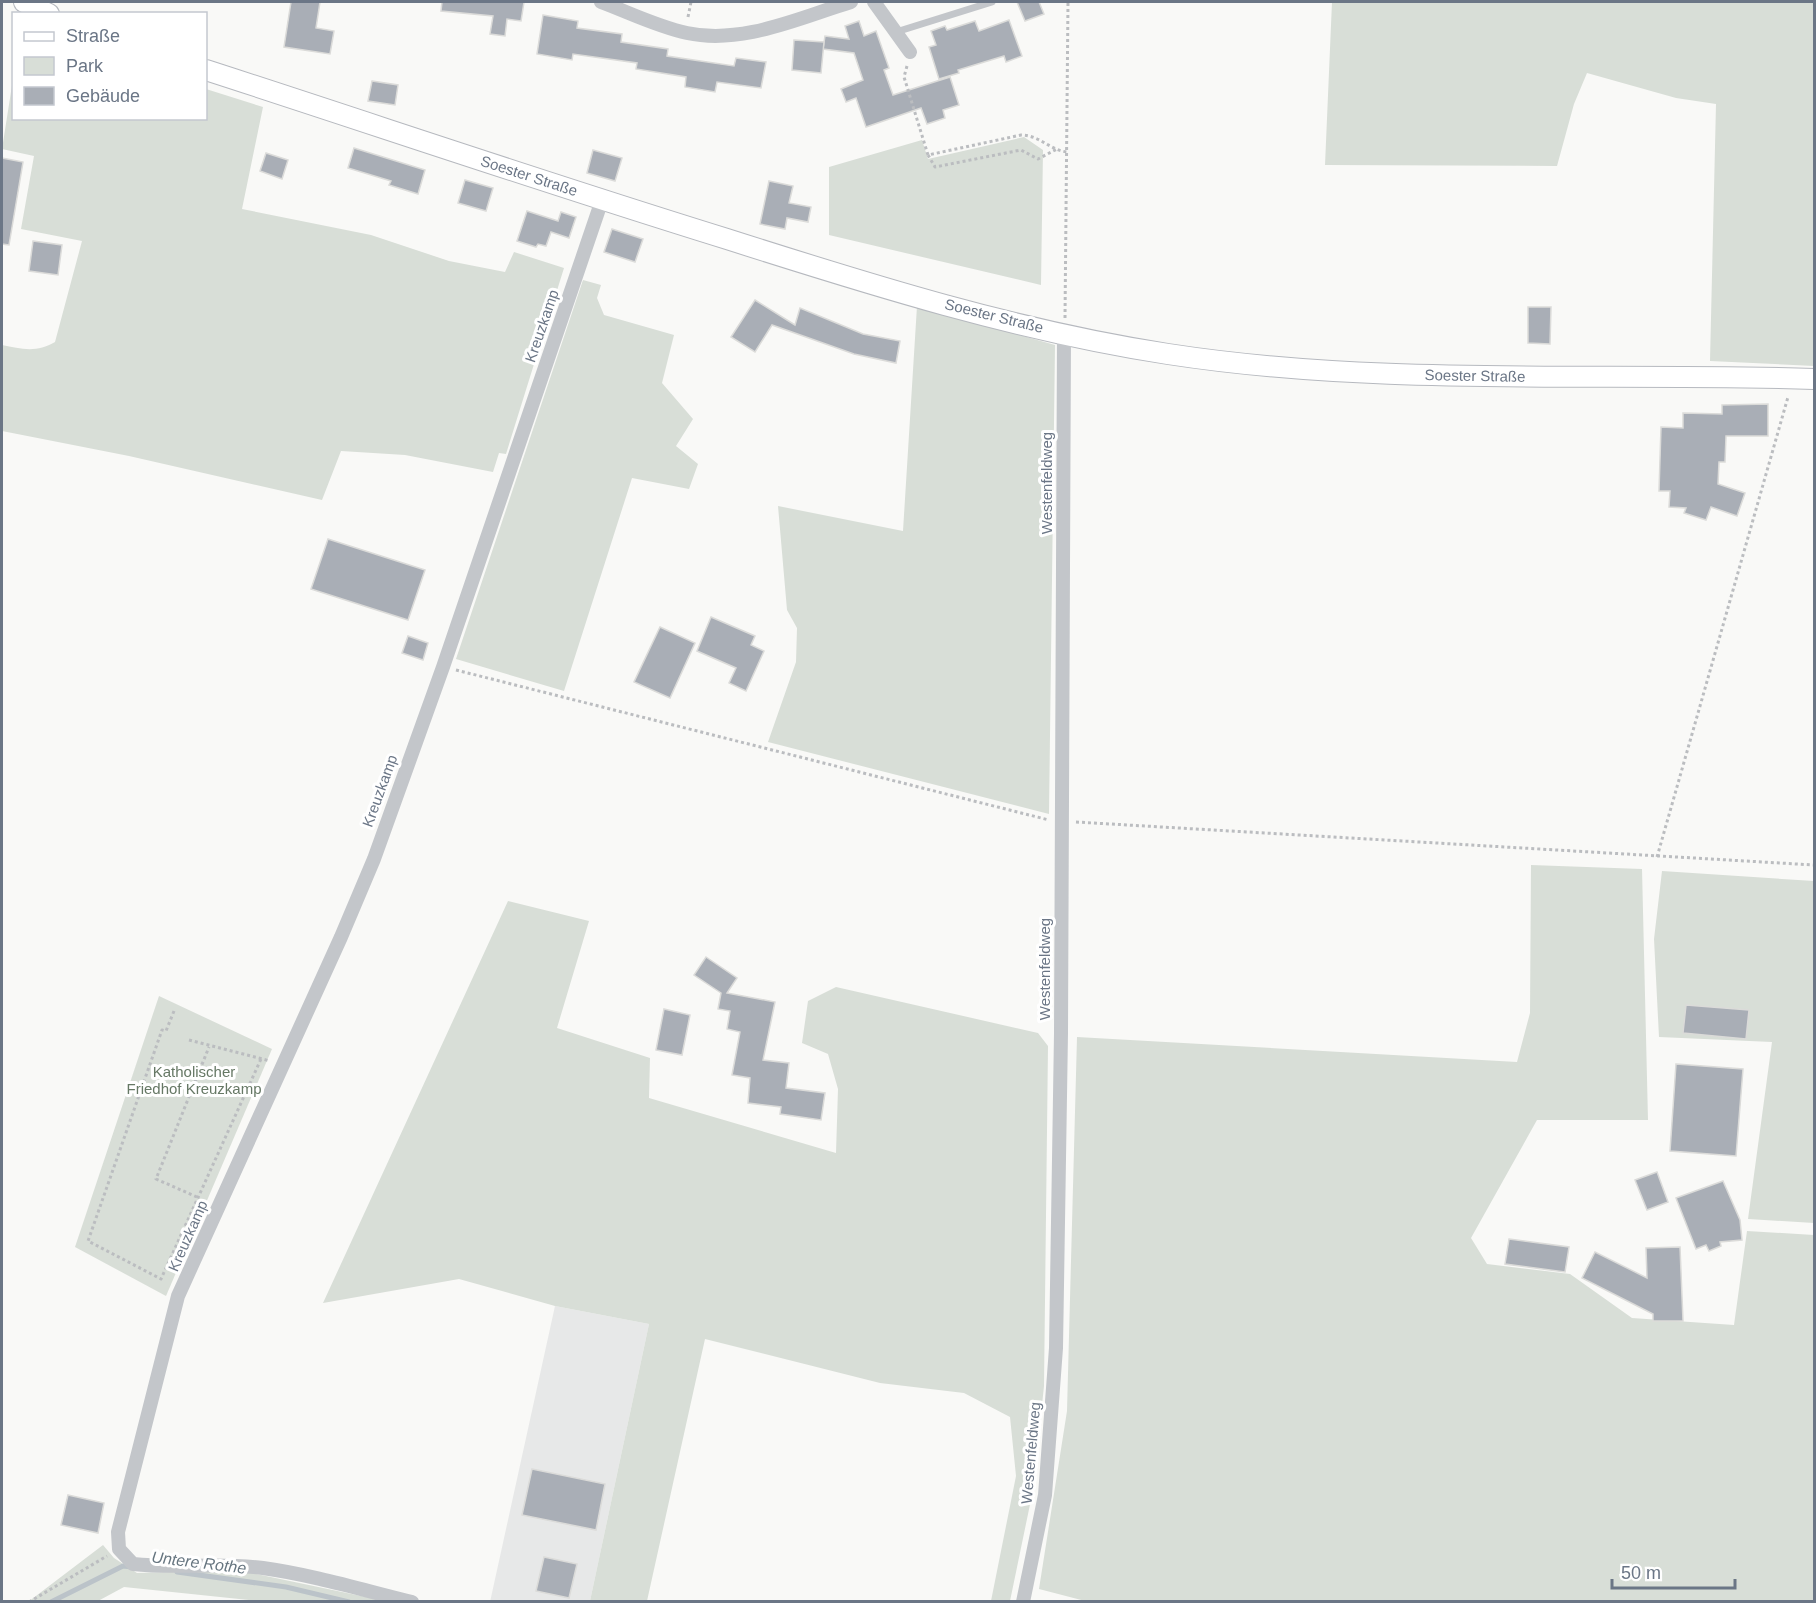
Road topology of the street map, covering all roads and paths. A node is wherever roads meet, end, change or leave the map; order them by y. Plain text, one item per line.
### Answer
1 (24, 2) edge
2 (601, 2) edge
3 (851, 2) edge
4 (874, 2) edge
5 (992, 2) edge
6 (1068, 2) edge
7 (45, 12) edge
8 (896, 32) junction
9 (910, 52) joint
10 (207, 70) edge
11 (1057, 149) junction
12 (1067, 152) junction
13 (928, 155) junction
14 (602, 200) junction
15 (1064, 334) junction
16 (1793, 379) junction
17 (1815, 379) edge
18 (443, 667) junction
19 (1063, 823) junction
20 (1657, 856) junction
21 (1815, 865) edge
22 (174, 1011) dead end
23 (189, 1040) dead end
24 (209, 1047) junction
25 (261, 1059) junction
26 (283, 1065) junction
27 (197, 1197) junction
28 (119, 1549) junction
29 (29, 1602) edge
30 (412, 1602) edge
31 (1023, 1602) edge

1 - 7 main road
2 - 3 street
4 - 8 street
5 - 8 lane
6 - 12 path
8 - 9 street
9 - 13 path
10 - 14 main road, Soester Straße
11 - 12 path
11 - 13 path
11 - 13 path
12 - 15 path
14 - 15 main road, Soester Straße
14 - 18 street, Kreuzkamp
15 - 16 main road, Soester Straße
15 - 19 street, Westenfeldweg
16 - 17 main road, Soester Straße
16 - 20 path
18 - 19 path
18 - 26 street, Kreuzkamp
19 - 20 path
19 - 31 street, Westenfeldweg
20 - 21 path
22 - 27 path
23 - 24 path
24 - 25 path
24 - 27 path
25 - 26 path
25 - 27 path
26 - 28 street, Kreuzkamp
28 - 29 path
28 - 30 street

